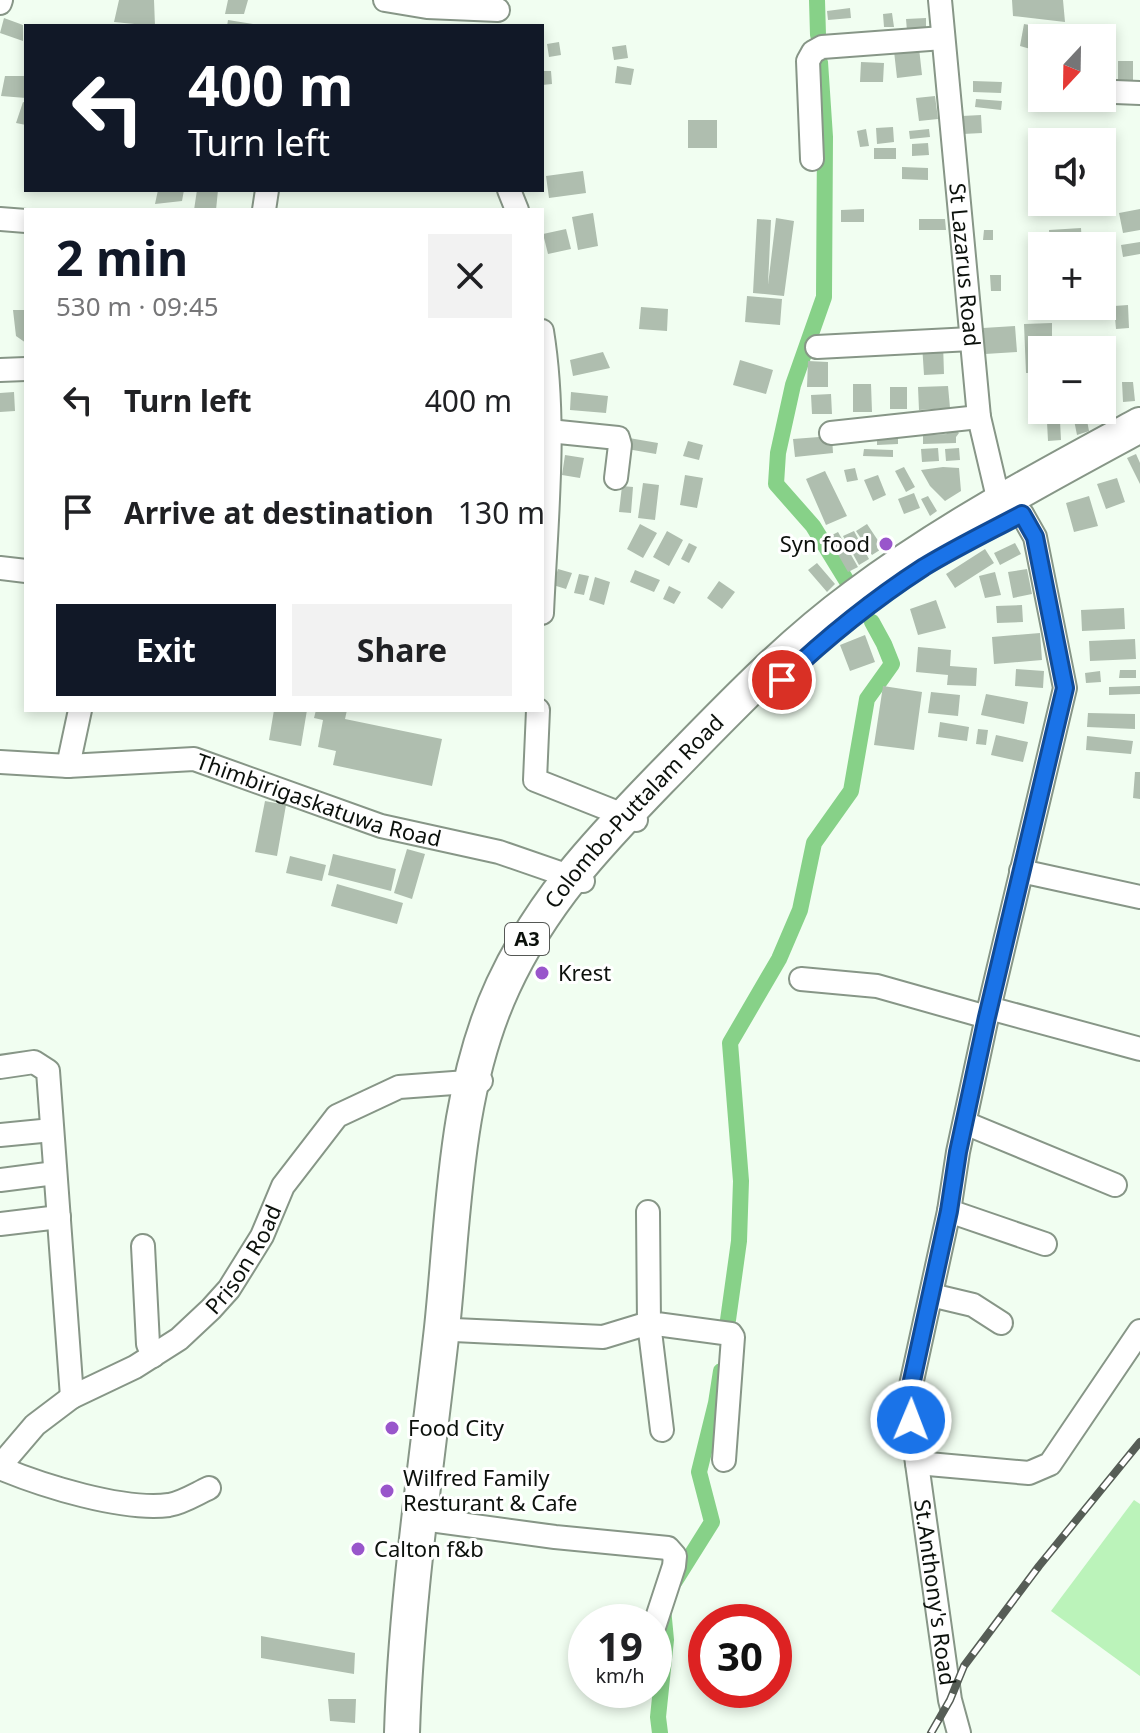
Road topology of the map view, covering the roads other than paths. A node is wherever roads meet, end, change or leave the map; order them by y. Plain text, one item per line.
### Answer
1 (385, 0) edge
2 (940, 0) edge
3 (498, 12) edge
4 (943, 38) junction
5 (1116, 92) edge
6 (1140, 93) edge
7 (812, 159) dead end
8 (0, 219) edge
9 (24, 221) edge
10 (971, 339) junction
11 (544, 344) edge
12 (817, 347) dead end
13 (24, 369) edge
14 (0, 370) edge
15 (979, 417) junction
16 (1140, 425) edge
17 (549, 431) junction
18 (831, 433) dead end
19 (1140, 447) edge
20 (616, 478) dead end
21 (1010, 508) junction
22 (544, 561) edge
23 (0, 568) edge
24 (24, 571) edge
25 (80, 712) edge
26 (538, 712) edge
27 (0, 762) edge
28 (68, 766) junction
29 (634, 818) junction
30 (1021, 871) junction
31 (577, 879) junction
32 (1140, 897) edge
33 (801, 979) dead end
34 (988, 1012) junction
35 (1140, 1049) edge
36 (0, 1067) edge
37 (478, 1081) junction
38 (965, 1123) junction
39 (52, 1130) junction
40 (0, 1135) edge
41 (55, 1173) junction
42 (0, 1180) edge
43 (1115, 1185) dead end
44 (949, 1211) junction
45 (648, 1212) dead end
46 (59, 1217) junction
47 (0, 1224) edge
48 (1045, 1244) dead end
49 (143, 1246) dead end
50 (931, 1295) junction
51 (649, 1323) junction
52 (1001, 1323) dead end
53 (454, 1330) junction
54 (1140, 1331) edge
55 (153, 1356) junction
56 (72, 1397) junction
57 (662, 1430) dead end
58 (724, 1460) dead end
59 (917, 1463) junction
60 (0, 1467) edge
61 (209, 1488) dead end
62 (430, 1520) junction
63 (662, 1604) edge
64 (402, 1733) edge
65 (414, 1733) edge
66 (959, 1733) edge

1 - 3 street
2 - 4 street, St Lazarus Road
4 - 7 street
4 - 10 street, St Lazarus Road
5 - 6 street
8 - 9 street
10 - 12 street
10 - 15 street, St Lazarus Road
11 - 17 street
13 - 14 street
15 - 18 street
15 - 21 street, St Lazarus Road
16 - 21 highway, Colombo-Puttalam Road / A3
17 - 20 street
17 - 22 street
19 - 21 highway, Colombo-Puttalam Road / A3
21 - 29 highway, Colombo-Puttalam Road / A3
21 - 30 street, St.Anthony's Road
23 - 24 street
25 - 28 street
26 - 29 street
27 - 28 street, Thimbirigaskatuwa Road
28 - 31 street, Thimbirigaskatuwa Road
29 - 31 highway, Colombo-Puttalam Road / A3
30 - 32 street
30 - 34 street, St.Anthony's Road
31 - 37 highway, Colombo-Puttalam Road / A3
33 - 34 street
34 - 35 street
34 - 38 street, St.Anthony's Road
36 - 39 street
37 - 53 highway, Colombo-Puttalam Road / A3
37 - 55 street, Prison Road
37 - 64 highway, Colombo-Puttalam Road / A3
38 - 43 street
38 - 44 street, St.Anthony's Road
39 - 40 street
39 - 41 street
41 - 42 street
41 - 46 street
44 - 48 street
44 - 50 street, St.Anthony's Road
45 - 51 street
46 - 47 street
46 - 56 street
49 - 55 street
50 - 52 street
50 - 59 street, St.Anthony's Road
51 - 53 street
51 - 57 street
51 - 58 street
53 - 62 highway, Colombo-Puttalam Road / A3
54 - 59 street
55 - 56 street, Prison Road
56 - 60 street, Prison Road
59 - 66 street, St.Anthony's Road
60 - 61 street
62 - 63 street
62 - 65 highway, Colombo-Puttalam Road / A3

